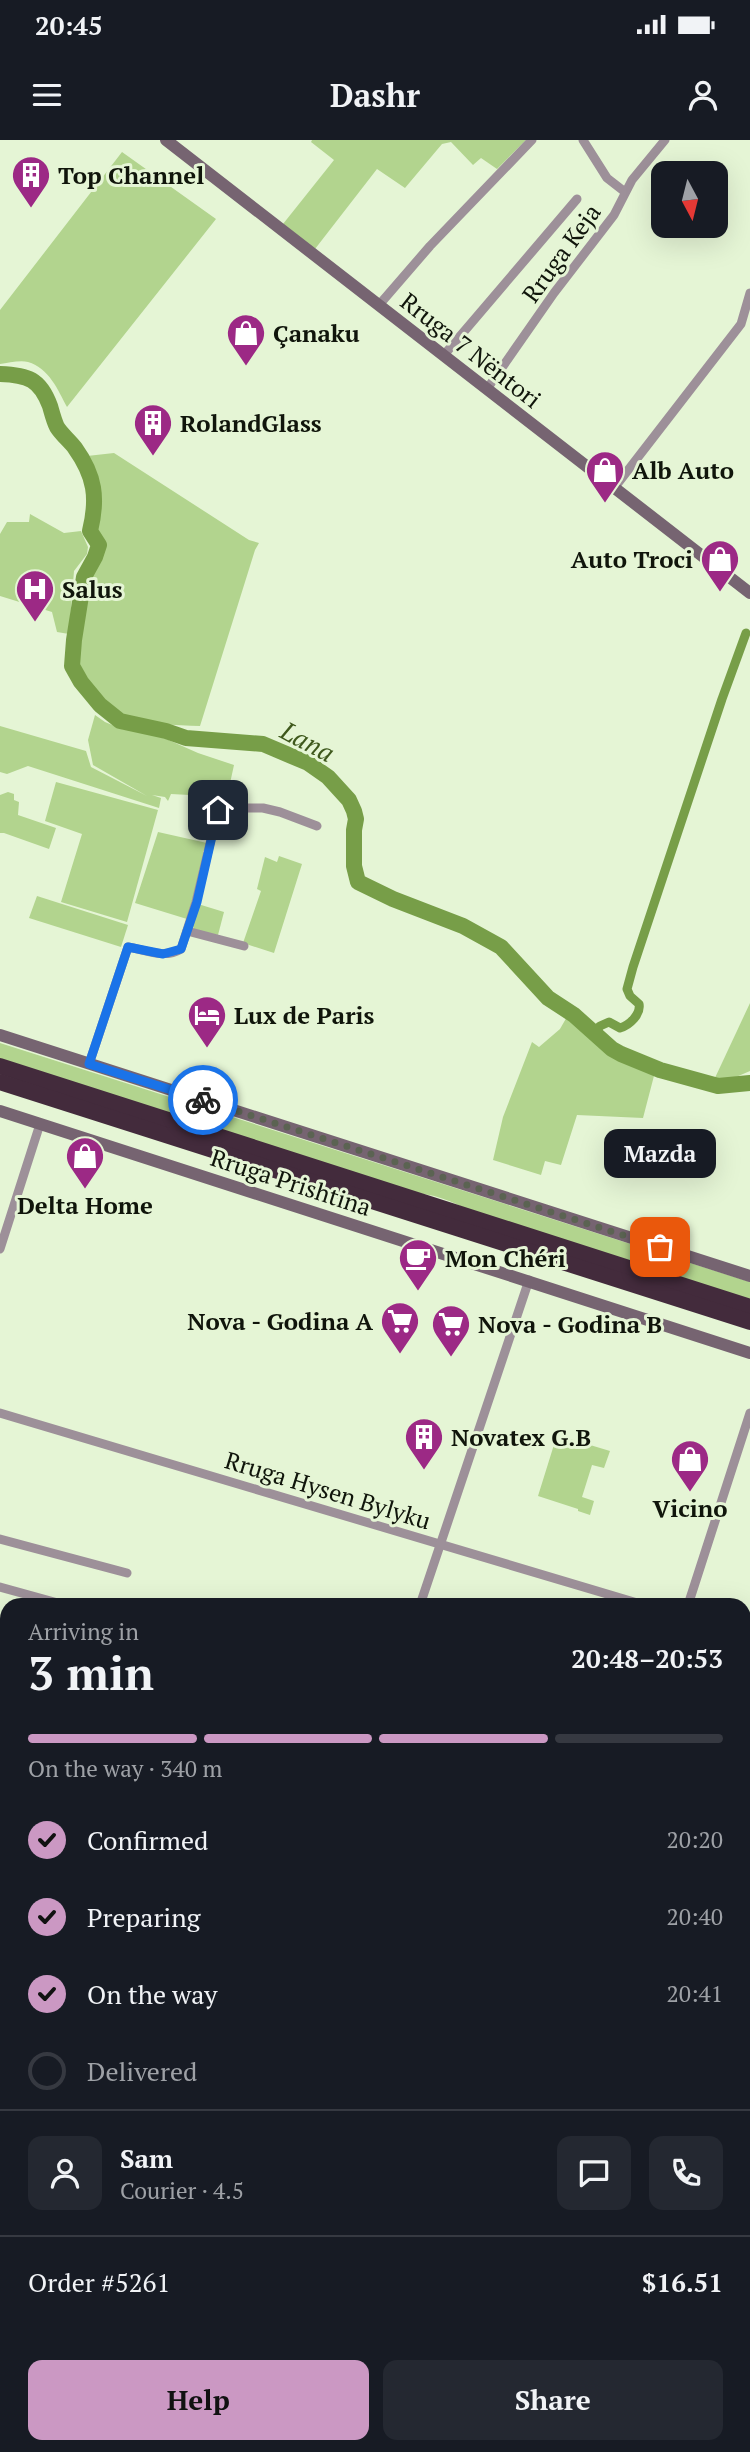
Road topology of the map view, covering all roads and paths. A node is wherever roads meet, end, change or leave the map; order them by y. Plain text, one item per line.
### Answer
1 (166, 140) edge
2 (532, 140) edge
3 (583, 140) edge
4 (665, 140) edge
5 (625, 192) junction
6 (577, 199) dead end
7 (750, 293) edge
8 (379, 305) junction
9 (444, 355) junction
10 (487, 389) junction
11 (615, 487) junction
12 (750, 593) edge
13 (317, 827) dead end
14 (187, 931) junction
15 (244, 946) dead end
16 (0, 1035) edge
17 (89, 1064) junction
18 (0, 1066) edge
19 (0, 1082) edge
20 (0, 1111) edge
21 (40, 1124) junction
22 (0, 1249) edge
23 (750, 1276) edge
24 (529, 1280) junction
25 (750, 1307) edge
26 (750, 1322) edge
27 (750, 1353) edge
28 (0, 1413) edge
29 (750, 1413) edge
30 (0, 1539) edge
31 (440, 1543) junction
32 (127, 1573) dead end
33 (0, 1587) edge
34 (40, 1598) edge
35 (422, 1598) edge
36 (621, 1598) edge
37 (690, 1598) edge

1 - 8 main road, Rruga 7 Nëntori
2 - 8 street
3 - 5 street
4 - 5 street, Rruga Keja
5 - 10 street, Rruga Keja
6 - 9 street
7 - 11 street
8 - 9 main road, Rruga 7 Nëntori
9 - 10 main road, Rruga 7 Nëntori
10 - 11 main road, Rruga 7 Nëntori
11 - 12 main road, Rruga 7 Nëntori
13 - 14 street
14 - 15 street
14 - 17 street
16 - 17 main road
17 - 23 main road
18 - 25 highway
19 - 26 highway
20 - 21 main road, Rruga Prishtina
21 - 22 street
21 - 24 main road, Rruga Prishtina
24 - 27 main road, Rruga Prishtina
24 - 31 street
28 - 31 street, Rruga Hysen Bylyku
29 - 37 street
30 - 32 street
31 - 35 street
31 - 36 street, Rruga Hysen Bylyku
33 - 34 street

